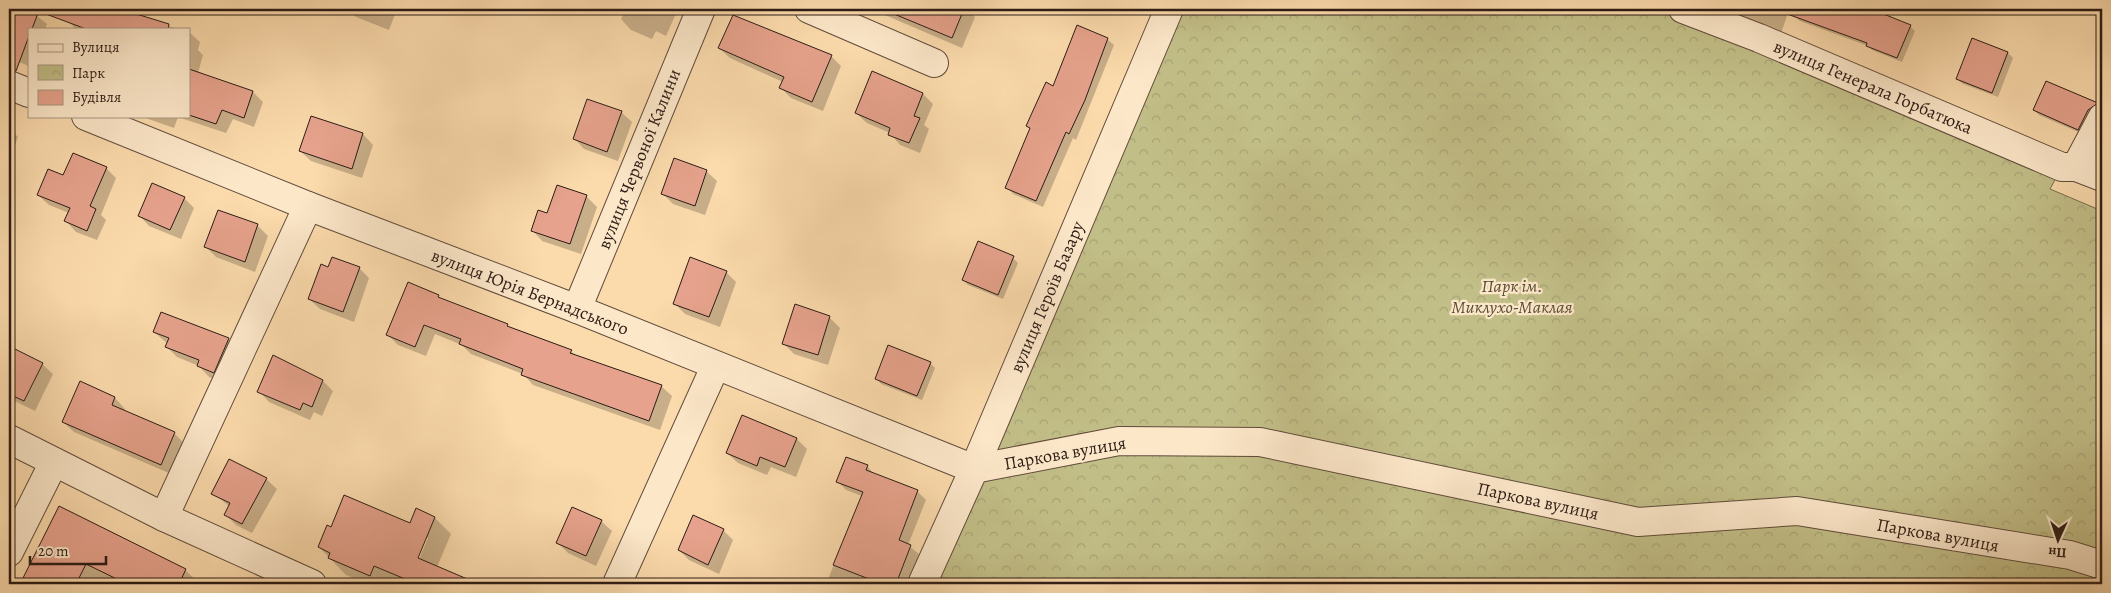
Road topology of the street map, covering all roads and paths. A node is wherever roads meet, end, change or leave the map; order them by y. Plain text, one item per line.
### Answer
1 (700, 9) edge
2 (809, 9) edge
3 (1168, 9) edge
4 (1683, 9) edge
5 (934, 63) dead end
6 (9, 85) edge
7 (28, 93) edge
8 (91, 118) edge
9 (2102, 118) edge
10 (2069, 167) junction
11 (2102, 177) edge
12 (308, 206) junction
13 (577, 309) junction
14 (715, 367) junction
15 (9, 438) edge
16 (54, 462) junction
17 (974, 469) junction
18 (164, 517) junction
19 (9, 552) edge
20 (2102, 565) edge
21 (312, 584) edge
22 (617, 584) edge
23 (922, 584) edge

1 - 13 street, вулиця Червоної Калини
2 - 5 street
3 - 17 street, вулиця Героїв Базару
4 - 10 street, вулиця Генерала Горбатюка
6 - 7 street
8 - 12 street, вулиця Юрія Бернадського
9 - 10 street
10 - 11 street, вулиця Генерала Горбатюка
12 - 13 street, вулиця Юрія Бернадського
12 - 18 street
13 - 14 street, вулиця Юрія Бернадського
14 - 17 street, вулиця Юрія Бернадського
14 - 22 street
15 - 16 street
16 - 18 street
16 - 19 street
17 - 20 street, Паркова вулиця
17 - 23 street, вулиця Героїв Базару
18 - 21 street

